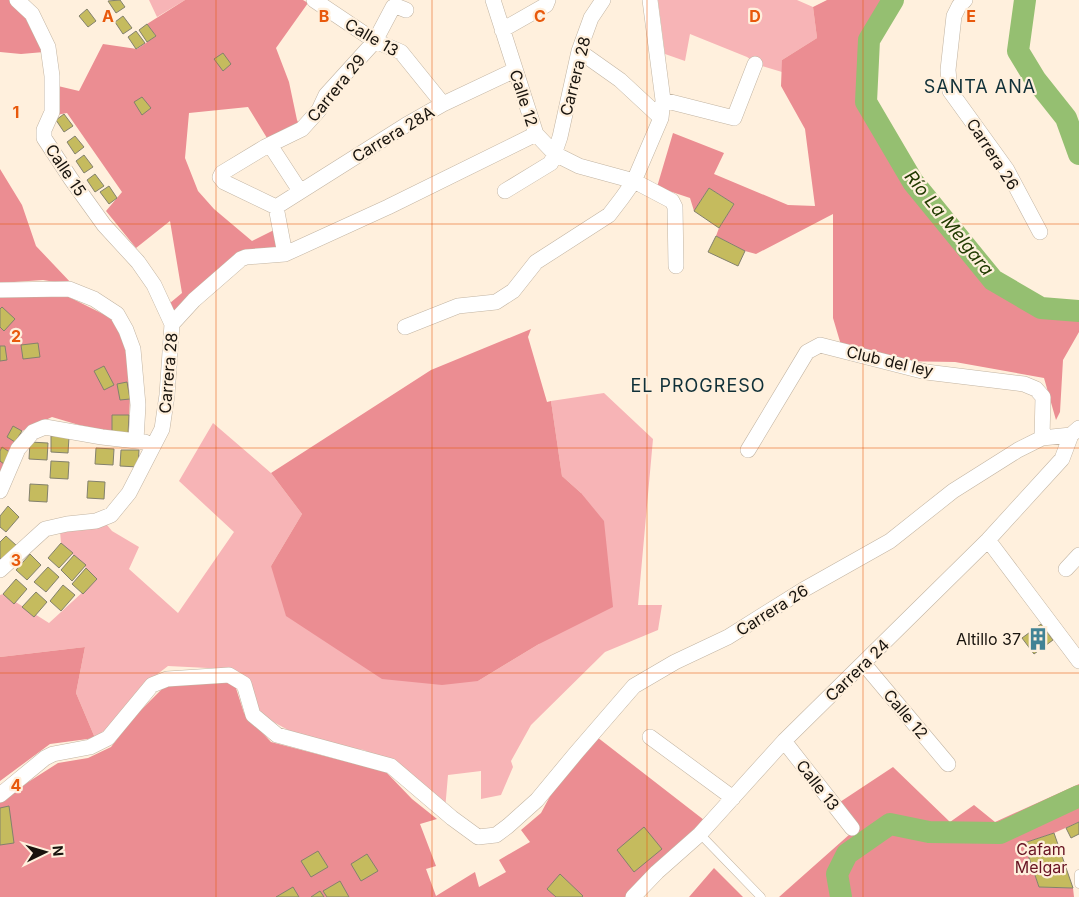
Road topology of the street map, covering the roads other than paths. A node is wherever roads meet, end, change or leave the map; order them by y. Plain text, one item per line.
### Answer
1 (16, 0) edge
2 (314, 0) edge
3 (493, 0) edge
4 (548, 0) edge
5 (603, 0) edge
6 (650, 0) edge
7 (965, 0) edge
8 (406, 10) dead end
9 (502, 30) junction
10 (375, 41) junction
11 (579, 51) junction
12 (755, 64) dead end
13 (515, 70) junction
14 (663, 100) junction
15 (443, 104) junction
16 (661, 118) junction
17 (536, 134) junction
18 (270, 145) junction
19 (555, 154) junction
20 (634, 181) junction
21 (300, 191) junction
22 (505, 192) dead end
23 (276, 207) junction
24 (1037, 228) dead end
25 (285, 254) junction
26 (676, 266) dead end
27 (0, 290) edge
28 (172, 324) junction
29 (405, 327) dead end
30 (1075, 431) edge
31 (1042, 438) junction
32 (136, 440) junction
33 (155, 444) junction
34 (748, 450) dead end
35 (0, 492) edge
36 (988, 540) junction
37 (1079, 555) edge
38 (1066, 569) dead end
39 (0, 570) edge
40 (1079, 661) edge
41 (864, 664) junction
42 (650, 737) dead end
43 (784, 741) junction
44 (948, 764) dead end
45 (0, 795) edge
46 (733, 798) junction
47 (852, 828) dead end
48 (700, 834) junction
49 (1079, 874) edge
50 (1079, 884) edge
51 (633, 897) edge
52 (761, 897) edge

1 - 28 street, Calle 15
2 - 10 street, Calle 13
3 - 9 street, Calle 12
4 - 9 street
5 - 11 street, Carrera 28
6 - 14 street
7 - 24 street, Carrera 26
8 - 10 street, Carrera 29
9 - 13 street, Calle 12
10 - 15 street, Calle 13
10 - 18 street, Carrera 29
11 - 16 street
11 - 19 street, Carrera 28
12 - 14 street
13 - 15 street, Carrera 28A
13 - 17 street, Calle 12
14 - 16 street
15 - 21 street, Carrera 28A
16 - 20 street
17 - 19 street, Calle 12
17 - 25 street, Carrera 28
18 - 21 street
18 - 23 street, Carrera 29
19 - 20 street, Calle 12
19 - 22 street
20 - 26 street, Calle 12
20 - 29 street
21 - 23 street, Carrera 28A
23 - 25 street
25 - 28 street, Carrera 28
27 - 32 street
28 - 33 street, Carrera 28
30 - 31 street, Carrera 26
30 - 36 street, Carrera 24
31 - 34 street, Club del ley
31 - 45 street, Carrera 26
32 - 33 street
32 - 35 street
33 - 39 street, Carrera 28
36 - 40 street
36 - 41 street, Carrera 24
37 - 38 street
41 - 43 street, Carrera 24
41 - 44 street, Calle 12
42 - 46 street
43 - 46 street, Carrera 24
43 - 47 street, Calle 13
46 - 48 street, Carrera 24
48 - 51 street, Carrera 24
48 - 52 lane
49 - 50 lane

